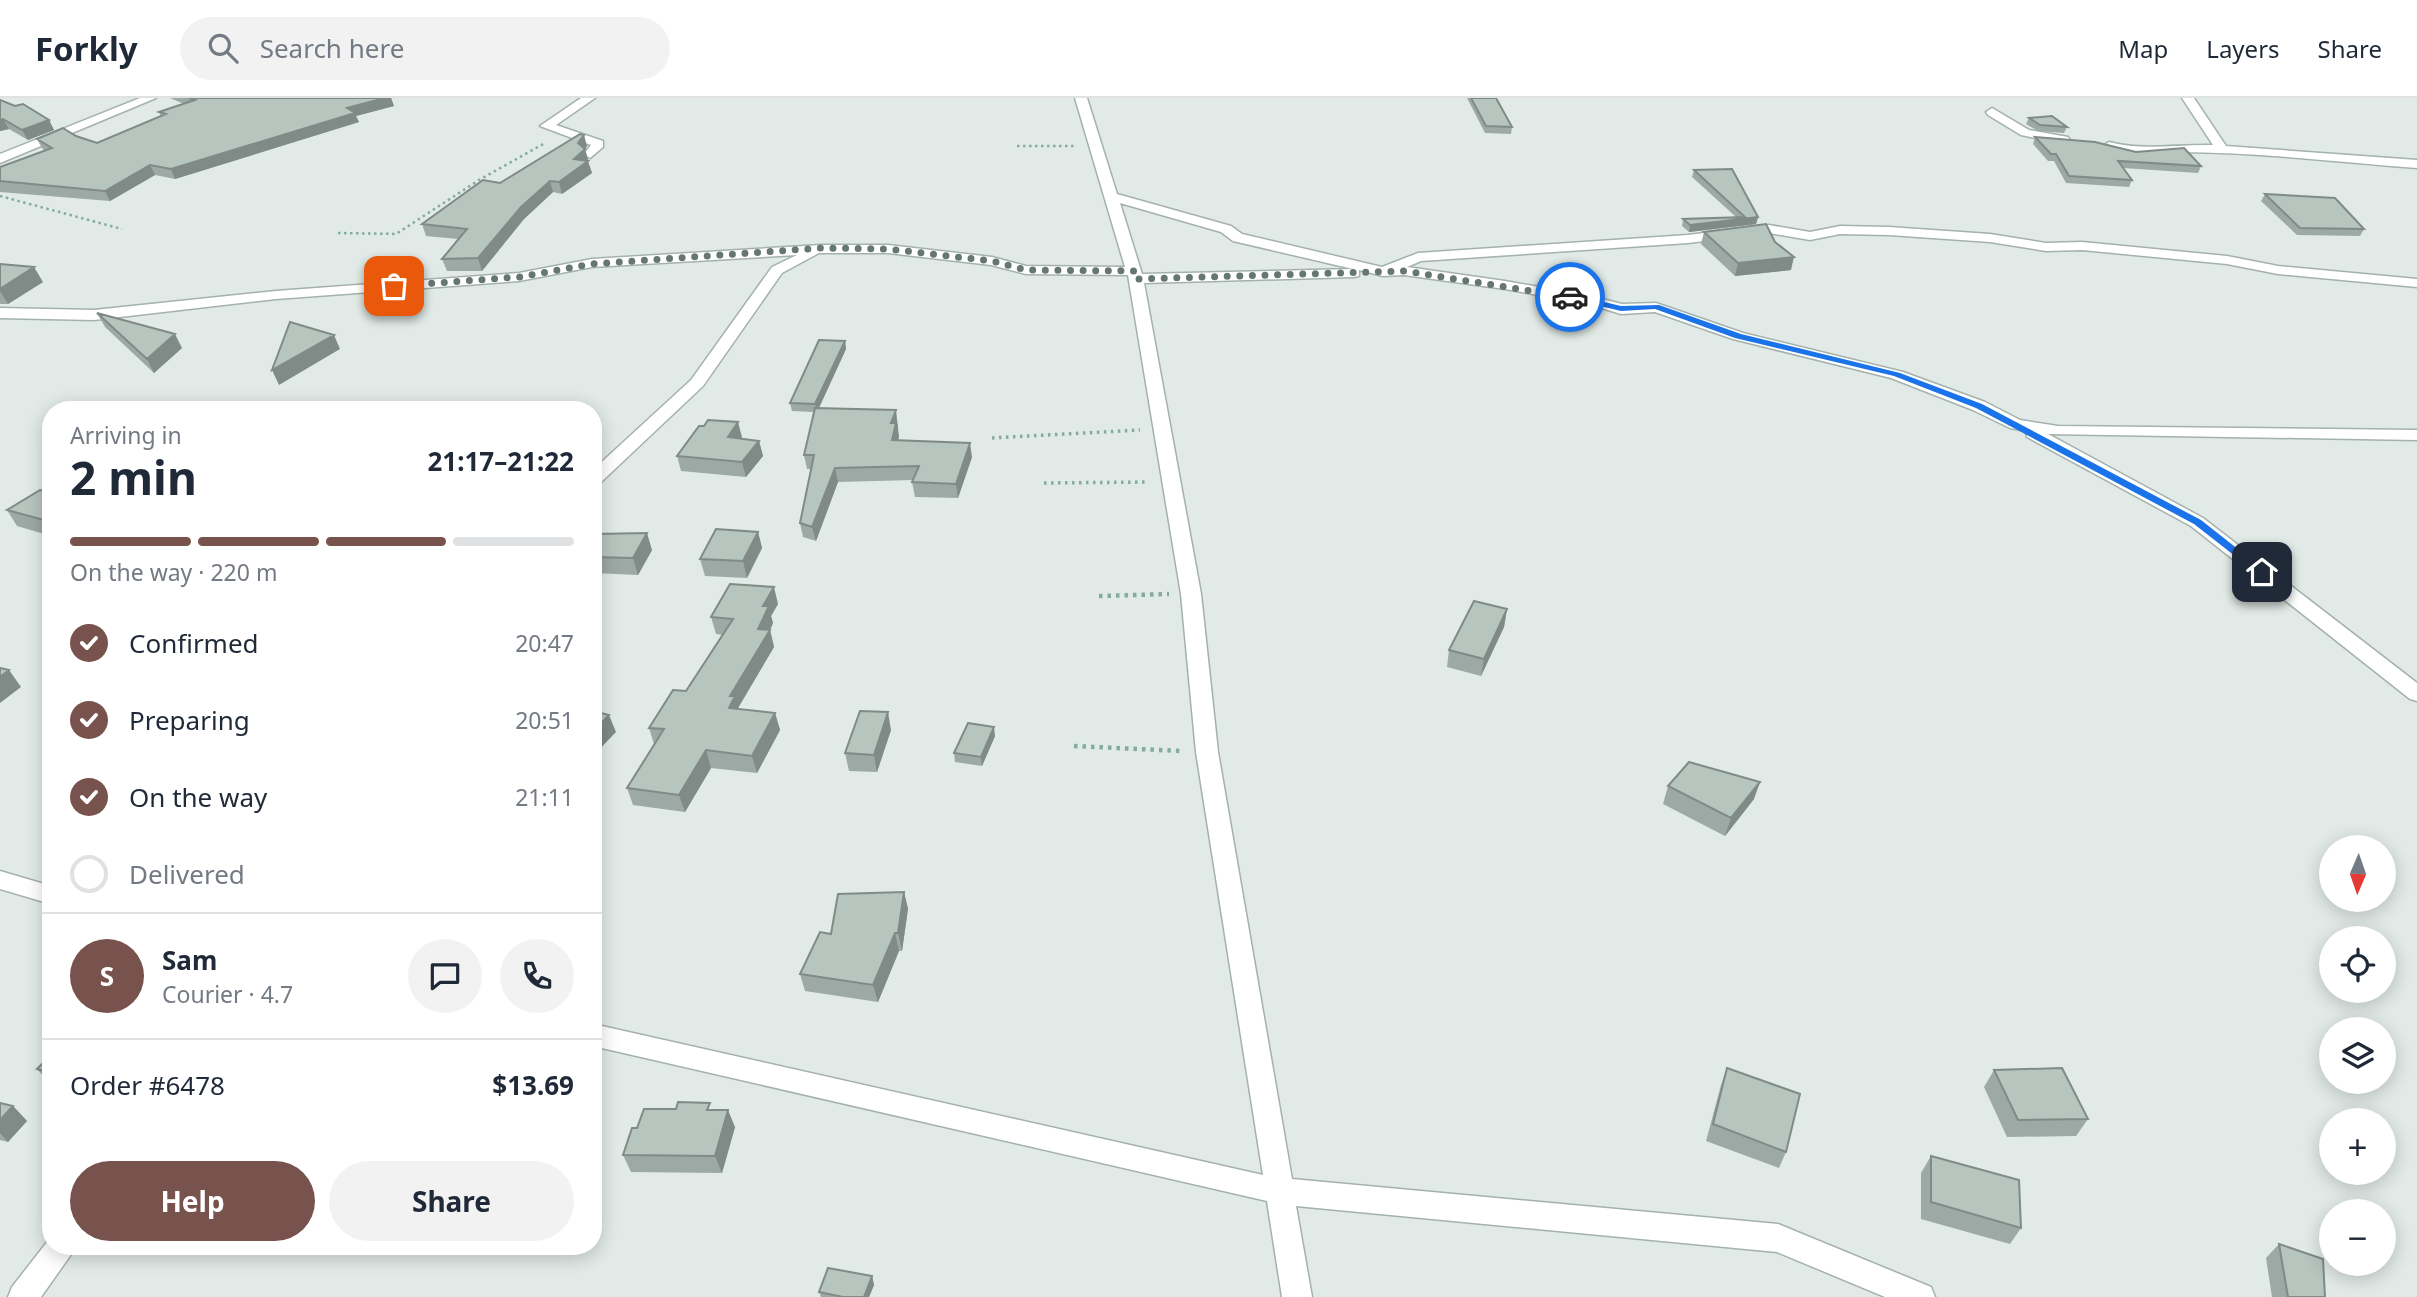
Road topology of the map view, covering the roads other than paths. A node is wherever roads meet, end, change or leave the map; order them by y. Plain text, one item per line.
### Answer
1 (150, 98) edge
2 (589, 98) edge
3 (1082, 98) edge
4 (2188, 98) edge
5 (1992, 112) dead end
6 (2222, 149) junction
7 (590, 154) dead end
8 (0, 159) edge
9 (2417, 164) edge
10 (1112, 197) junction
11 (821, 248) junction
12 (1383, 272) junction
13 (1135, 275) junction
14 (2417, 284) edge
15 (0, 313) edge
16 (2016, 424) junction
17 (2417, 435) edge
18 (602, 472) edge
19 (2417, 694) edge
20 (0, 880) edge
21 (42, 892) edge
22 (602, 1037) edge
23 (1278, 1191) junction
24 (55, 1255) edge
25 (23, 1297) edge
26 (1297, 1297) edge
27 (1920, 1297) edge

1 - 8 street
2 - 7 street
3 - 10 street
4 - 6 street
5 - 6 street
6 - 9 street
10 - 12 street
10 - 13 street
11 - 13 street
11 - 15 street
11 - 18 street
12 - 13 street
12 - 14 street
12 - 16 street
13 - 23 street
16 - 17 street
16 - 19 street
20 - 21 street
22 - 23 street
23 - 26 street
23 - 27 street
24 - 25 street

